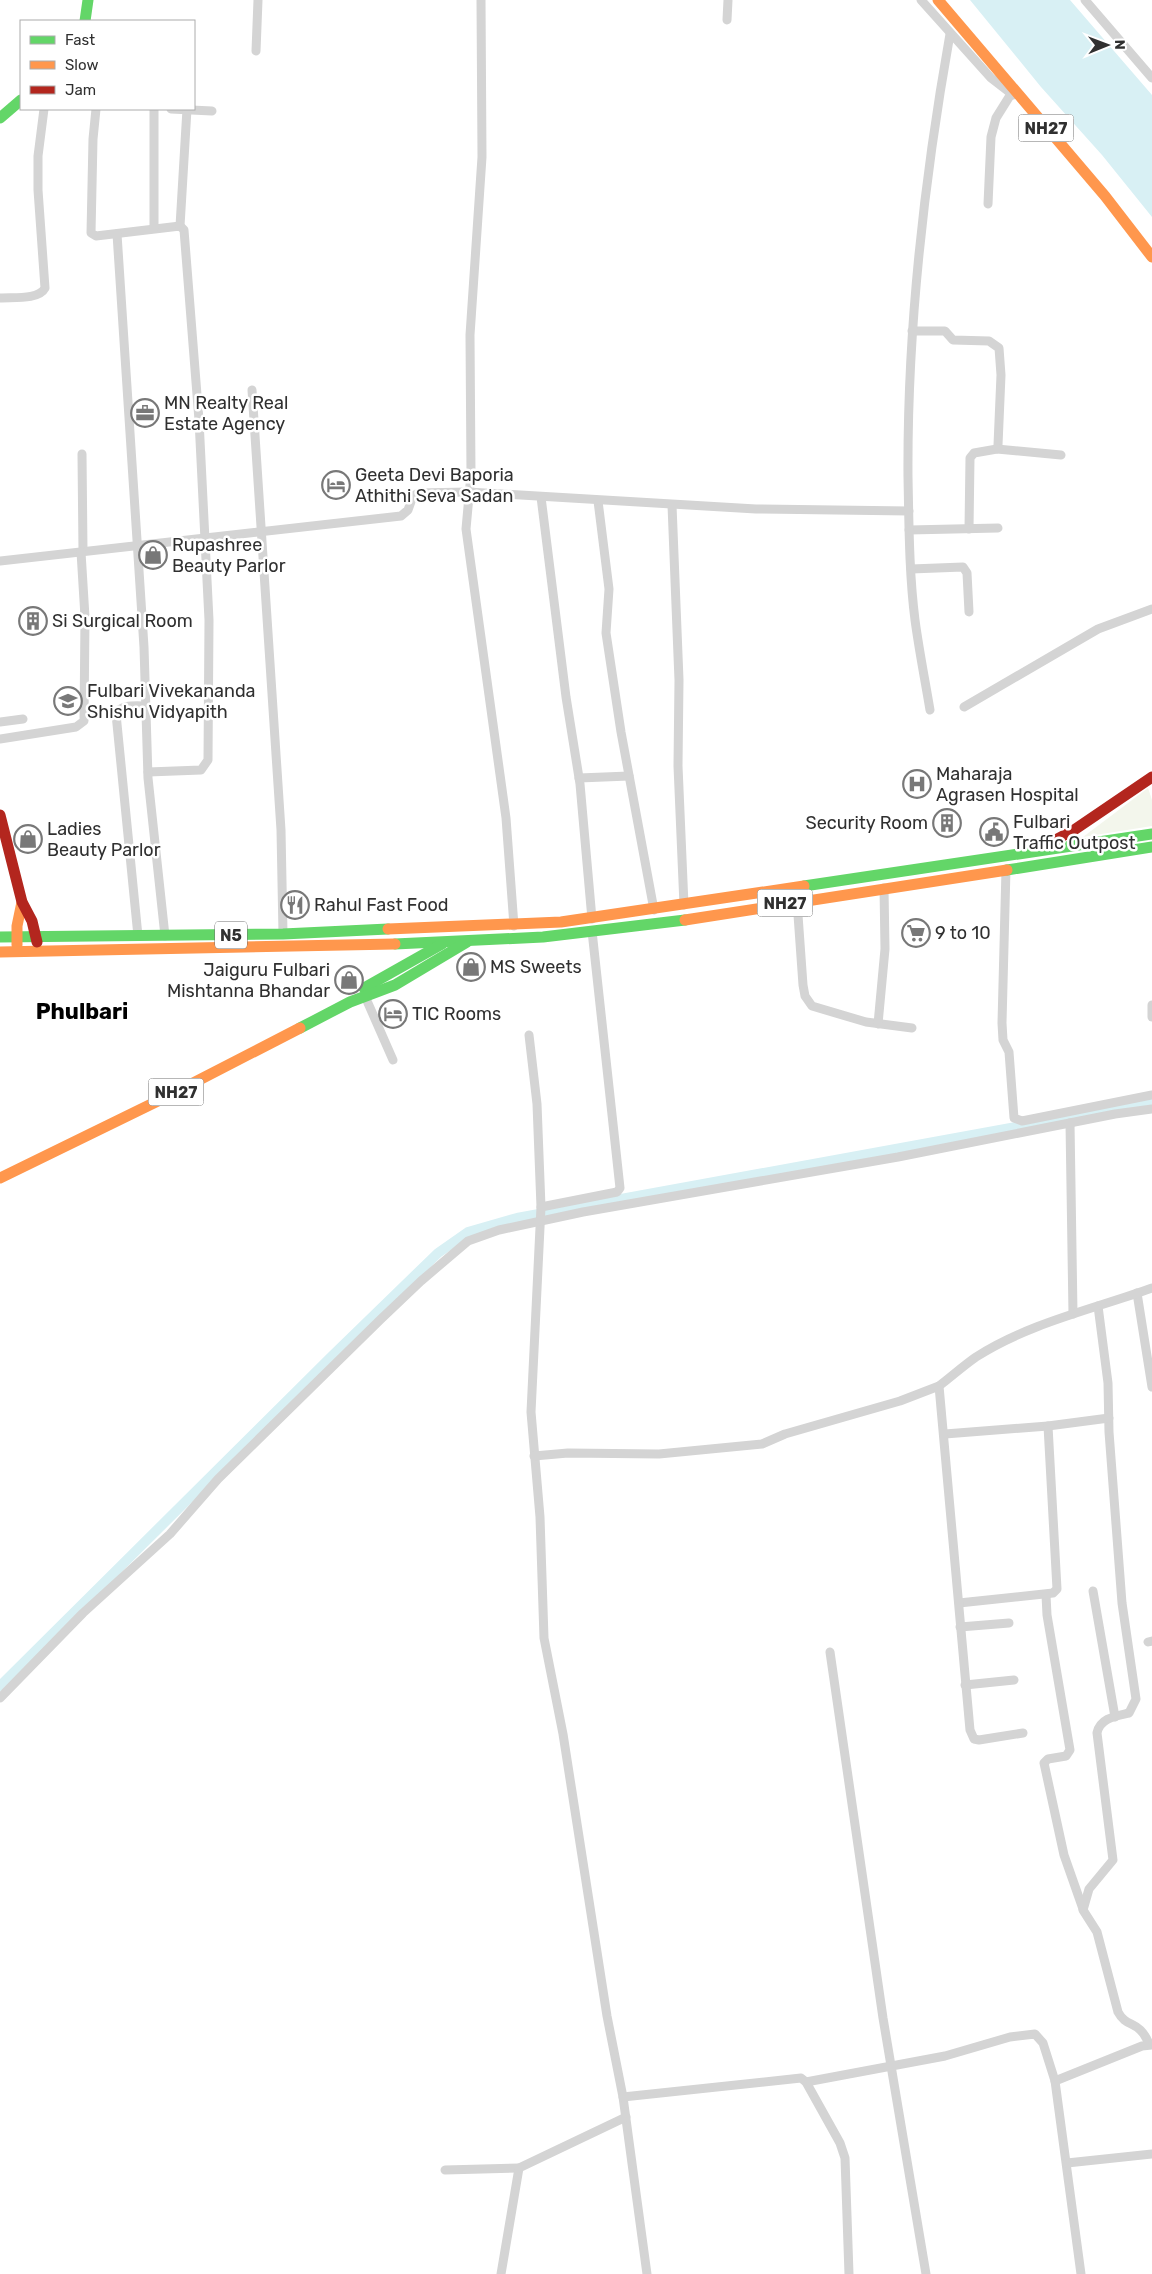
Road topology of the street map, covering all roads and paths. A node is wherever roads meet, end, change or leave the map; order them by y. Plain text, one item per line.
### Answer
1 (88, 0) edge
2 (258, 0) edge
3 (481, 0) edge
4 (728, 0) edge
5 (921, 0) edge
6 (938, 0) edge
7 (1085, 0) edge
8 (85, 20) edge
9 (727, 20) dead end
10 (950, 34) junction
11 (256, 51) dead end
12 (1152, 78) edge
13 (1011, 94) junction
14 (20, 101) edge
15 (1024, 103) junction
16 (44, 110) edge
17 (96, 110) edge
18 (154, 110) edge
19 (187, 110) edge
20 (195, 110) edge
21 (212, 111) dead end
22 (0, 118) edge
23 (988, 204) dead end
24 (180, 226) junction
25 (154, 228) junction
26 (118, 234) junction
27 (1152, 257) edge
28 (0, 298) edge
29 (912, 331) junction
30 (252, 390) dead end
31 (997, 449) junction
32 (82, 454) dead end
33 (1061, 455) dead end
34 (468, 492) junction
35 (540, 497) junction
36 (598, 501) junction
37 (672, 505) junction
38 (908, 511) junction
39 (969, 528) junction
40 (998, 528) dead end
41 (263, 530) junction
42 (910, 530) junction
43 (204, 536) junction
44 (136, 545) junction
45 (82, 551) junction
46 (0, 561) edge
47 (911, 569) junction
48 (1152, 609) edge
49 (969, 612) dead end
50 (146, 706) junction
51 (964, 707) dead end
52 (930, 710) dead end
53 (23, 719) dead end
54 (0, 722) edge
55 (0, 740) edge
56 (148, 772) junction
57 (629, 776) junction
58 (1152, 777) edge
59 (579, 778) junction
60 (0, 815) edge
61 (1152, 834) edge
62 (1152, 847) edge
63 (1024, 855) junction
64 (1006, 869) junction
65 (884, 888) junction
66 (797, 901) junction
67 (22, 902) junction
68 (684, 905) junction
69 (654, 910) junction
70 (592, 919) junction
71 (514, 926) junction
72 (462, 927) junction
73 (484, 927) junction
74 (592, 932) junction
75 (283, 934) junction
76 (37, 936) junction
77 (138, 936) junction
78 (165, 936) junction
79 (0, 937) edge
80 (16, 937) junction
81 (468, 941) junction
82 (444, 942) junction
83 (384, 945) junction
84 (0, 952) edge
85 (18, 952) junction
86 (38, 952) junction
87 (388, 975) junction
88 (364, 994) junction
89 (1152, 1005) edge
90 (1152, 1017) edge
91 (878, 1024) junction
92 (912, 1028) dead end
93 (529, 1035) dead end
94 (393, 1060) dead end
95 (1152, 1095) edge
96 (1152, 1109) edge
97 (1070, 1123) junction
98 (0, 1178) edge
99 (541, 1207) junction
100 (541, 1221) junction
101 (1152, 1288) edge
102 (1137, 1293) junction
103 (1098, 1306) junction
104 (1073, 1314) junction
105 (939, 1386) junction
106 (1152, 1387) edge
107 (1109, 1418) junction
108 (1048, 1426) junction
109 (945, 1434) junction
110 (534, 1456) junction
111 (1093, 1591) dead end
112 (1046, 1595) junction
113 (959, 1604) junction
114 (1009, 1623) dead end
115 (960, 1627) junction
116 (830, 1652) dead end
117 (1014, 1680) dead end
118 (965, 1685) junction
119 (0, 1698) edge
120 (1115, 1717) junction
121 (1023, 1733) dead end
122 (1083, 1910) junction
123 (1150, 2044) edge
124 (892, 2067) junction
125 (1055, 2081) junction
126 (806, 2082) junction
127 (624, 2097) junction
128 (626, 2117) junction
129 (1152, 2154) edge
130 (1067, 2163) junction
131 (519, 2168) junction
132 (445, 2170) dead end
133 (501, 2274) edge
134 (647, 2274) edge
135 (849, 2274) edge
136 (926, 2274) edge
137 (1081, 2274) edge

1 - 8 main road
2 - 11 street
3 - 34 street
4 - 9 street
5 - 10 street
6 - 15 main road, NH27
7 - 12 street
10 - 13 street
10 - 29 street
13 - 15 street
13 - 23 street
14 - 22 main road
15 - 27 main road, NH27
16 - 28 street
17 - 26 street
18 - 25 street
19 - 24 street
20 - 21 street
24 - 25 street
24 - 43 street
25 - 26 street
26 - 44 street
29 - 31 street
29 - 38 street
30 - 41 street
31 - 33 street
31 - 39 street
32 - 45 street
34 - 35 street
34 - 41 street
34 - 71 street
35 - 36 street
35 - 59 street
36 - 37 street
36 - 57 street
37 - 38 street
37 - 68 street
38 - 42 street
39 - 40 street
39 - 42 street
41 - 43 street
41 - 75 street
42 - 47 street
43 - 44 street
43 - 56 street
44 - 45 street
44 - 50 street
45 - 46 street
45 - 55 street
47 - 49 street
47 - 52 street
48 - 51 street
50 - 56 street
50 - 77 street
53 - 54 street
56 - 78 street
57 - 59 street
57 - 69 street
58 - 63 main road, NH27
59 - 70 street
60 - 67 main road
61 - 63 main road, NH27
62 - 64 main road, NH27
63 - 68 main road, NH27
64 - 65 main road, NH27
64 - 95 street
65 - 66 main road, NH27
65 - 91 street
66 - 74 main road, NH27
66 - 91 street
67 - 76 main road
67 - 80 main road
68 - 69 main road, NH27
69 - 70 main road, NH27
70 - 71 main road, NH27
71 - 73 main road, NH27
72 - 73 main road, NH27
72 - 75 main road, N5
72 - 82 main road, NH27
73 - 81 main road, NH27
74 - 81 main road, NH27
74 - 99 street
75 - 78 main road, N5
76 - 77 main road, N5
76 - 80 main road, N5
76 - 86 main road
77 - 78 main road, N5
79 - 80 main road, N5
80 - 85 main road
81 - 82 main road, NH27
81 - 88 main road, NH27
82 - 83 main road, N5
82 - 87 main road, NH27
83 - 86 main road, N5
83 - 87 main road
84 - 85 main road, N5
85 - 86 main road, N5
87 - 88 main road, NH27
88 - 94 street
88 - 98 main road, NH27
89 - 90 street
91 - 92 street
93 - 99 street
96 - 97 street
97 - 100 street
97 - 104 street
99 - 100 street
100 - 110 street
100 - 119 street
101 - 102 street
102 - 103 street
102 - 106 street
103 - 104 street
103 - 107 street
104 - 105 street
105 - 109 street
105 - 110 street
107 - 108 street
107 - 120 street
108 - 109 street
108 - 112 street
109 - 113 street
110 - 127 street
111 - 120 street
112 - 113 street
112 - 122 street
113 - 115 street
114 - 115 street
115 - 118 street
116 - 124 street
117 - 118 street
118 - 121 street
120 - 122 street
122 - 123 street
123 - 125 street
124 - 125 street
124 - 126 street
124 - 136 street
125 - 130 street
126 - 127 street
126 - 135 street
127 - 128 street
128 - 131 street
128 - 134 street
129 - 130 street
130 - 137 street
131 - 132 street
131 - 133 street

